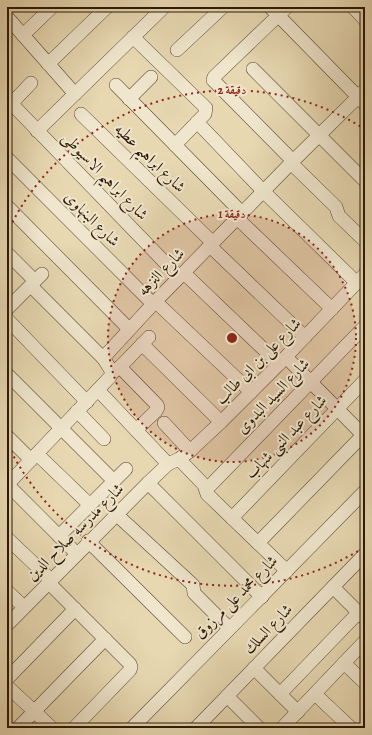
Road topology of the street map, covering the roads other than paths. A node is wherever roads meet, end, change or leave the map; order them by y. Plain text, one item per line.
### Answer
1 (52, 7) edge
2 (107, 7) edge
3 (164, 7) edge
4 (223, 7) edge
5 (353, 7) edge
6 (279, 10) edge
7 (7, 17) edge
8 (365, 20) edge
9 (23, 35) junction
10 (133, 37) junction
11 (177, 50) dead end
12 (48, 64) junction
13 (253, 69) dead end
14 (150, 77) dead end
15 (31, 83) dead end
16 (116, 85) dead end
17 (75, 94) junction
18 (363, 97) edge
19 (129, 99) junction
20 (9, 102) edge
21 (81, 114) dead end
22 (197, 122) junction
23 (37, 131) junction
24 (318, 135) junction
25 (175, 145) junction
26 (7, 158) edge
27 (292, 162) junction
28 (365, 181) edge
29 (264, 191) junction
30 (7, 206) edge
31 (239, 216) junction
32 (365, 240) edge
33 (211, 244) junction
34 (7, 253) edge
35 (42, 274) dead end
36 (182, 275) junction
37 (361, 278) edge
38 (32, 284) junction
39 (154, 303) junction
40 (7, 309) edge
41 (332, 309) junction
42 (7, 319) edge
43 (365, 326) edge
44 (129, 330) junction
45 (305, 337) junction
46 (104, 360) junction
47 (282, 361) junction
48 (116, 370) junction
49 (7, 374) edge
50 (365, 380) edge
51 (310, 382) junction
52 (98, 390) junction
53 (251, 392) junction
54 (82, 407) junction
55 (337, 409) junction
56 (221, 422) junction
57 (164, 423) dead end
58 (61, 428) junction
59 (136, 430) junction
60 (364, 435) edge
61 (7, 436) edge
62 (104, 439) dead end
63 (190, 451) junction
64 (34, 457) junction
65 (174, 461) junction
66 (126, 469) dead end
67 (114, 481) junction
68 (148, 483) junction
69 (7, 485) edge
70 (206, 490) junction
71 (365, 491) edge
72 (90, 506) junction
73 (116, 514) junction
74 (232, 518) junction
75 (59, 536) junction
76 (7, 538) edge
77 (88, 541) junction
78 (258, 543) junction
79 (76, 554) junction
80 (362, 563) edge
81 (286, 571) junction
82 (49, 581) junction
83 (333, 587) junction
84 (7, 590) edge
85 (262, 597) junction
86 (24, 607) junction
87 (75, 609) junction
88 (362, 616) edge
89 (7, 625) edge
90 (229, 628) junction
91 (185, 637) dead end
92 (105, 639) junction
93 (365, 641) edge
94 (344, 663) junction
95 (254, 668) junction
96 (7, 679) edge
97 (365, 683) edge
98 (7, 686) edge
99 (280, 694) junction
100 (315, 694) junction
101 (227, 696) junction
102 (34, 711) junction
103 (298, 712) junction
104 (204, 725) edge
105 (288, 726) edge
106 (18, 728) edge
107 (52, 728) edge
108 (74, 728) edge
109 (132, 728) edge
110 (259, 728) edge
111 (351, 728) edge

1 - 9 street
2 - 12 street
3 - 10 street
4 - 11 street
5 - 8 street
6 - 18 street
6 - 27 street
7 - 9 street
9 - 12 street
10 - 17 street
10 - 22 street
12 - 17 street
13 - 24 street
14 - 19 street
15 - 20 street
16 - 19 street
17 - 23 street
18 - 24 street, شارع النزهه
19 - 25 street
20 - 23 street, شارع ابراهيم الاسيوطى
21 - 33 street, شارع ابراهيم عطيه
22 - 25 street
22 - 29 street
23 - 36 street, شارع ابراهيم الاسيوطى
24 - 27 street, شارع النزهه
24 - 28 street
25 - 31 street
26 - 39 street, شارع البنهاوى
27 - 29 street, شارع النزهه
27 - 32 street
29 - 31 street, شارع النزهه
29 - 37 street
30 - 44 street
31 - 33 street, شارع النزهه
31 - 41 street
33 - 36 street, شارع النزهه
33 - 45 street, شارع ابراهيم عطيه
34 - 38 street
35 - 38 street
36 - 39 street, شارع النزهه
36 - 47 street, شارع ابراهيم الاسيوطى
37 - 41 street, شارع على بن ابى طالب
38 - 40 street
38 - 46 street
39 - 44 street, شارع النزهه
39 - 53 street, شارع البنهاوى
41 - 45 street, شارع على بن ابى طالب
42 - 54 street
43 - 51 street, شارع السيد البدوى
44 - 46 street, شارع النزهه
45 - 47 street, شارع على بن ابى طالب
46 - 48 street
47 - 51 street, شارع ابراهيم الاسيوطى
47 - 53 street, شارع على بن ابى طالب
48 - 52 street
48 - 56 street
48 - 59 street
49 - 58 street
50 - 55 street, شارع عبد النبى شهاب
51 - 55 street, شارع ابراهيم الاسيوطى
51 - 70 street, شارع السيد البدوى
52 - 54 street
52 - 59 street
53 - 56 street, شارع على بن ابى طالب
54 - 58 street
54 - 62 street
55 - 60 street, شارع ابراهيم الاسيوطى
55 - 74 street, شارع عبد النبى شهاب
56 - 63 street, شارع على بن ابى طالب
57 - 63 street
58 - 64 street
58 - 67 street
59 - 65 street
60 - 78 street
61 - 64 street
63 - 65 street, شارع على بن ابى طالب
64 - 69 street
64 - 72 street
65 - 68 street, شارع مدرسه صلاح الدين
65 - 70 street
66 - 67 street
67 - 72 street
68 - 73 street, شارع مدرسه صلاح الدين
68 - 85 street
69 - 75 street
70 - 74 street
71 - 81 street, شارع محمد على مرزوق
72 - 75 street
73 - 77 street, شارع مدرسه صلاح الدين
73 - 90 street
74 - 78 street
75 - 79 street
76 - 82 street
77 - 79 street, شارع مدرسه صلاح الدين
77 - 91 street
78 - 81 street
79 - 82 street, شارع مدرسه صلاح الدين
80 - 83 street, شارع السلك
81 - 85 street, شارع محمد على مرزوق
82 - 86 street, شارع مدرسه صلاح الدين
82 - 87 street
83 - 88 street
83 - 95 street, شارع السلك
84 - 86 street
85 - 90 street, شارع محمد على مرزوق
86 - 89 street, شارع مدرسه صلاح الدين
87 - 92 street
87 - 96 street
88 - 99 street
90 - 109 street, شارع محمد على مرزوق
92 - 102 street
92 - 108 street
93 - 94 street
94 - 97 street
94 - 100 street
95 - 99 street
95 - 101 street, شارع السلك
98 - 102 street
99 - 103 street
100 - 103 street
100 - 111 street
101 - 104 street, شارع السلك
101 - 110 street
102 - 106 street
102 - 107 street
103 - 105 street

